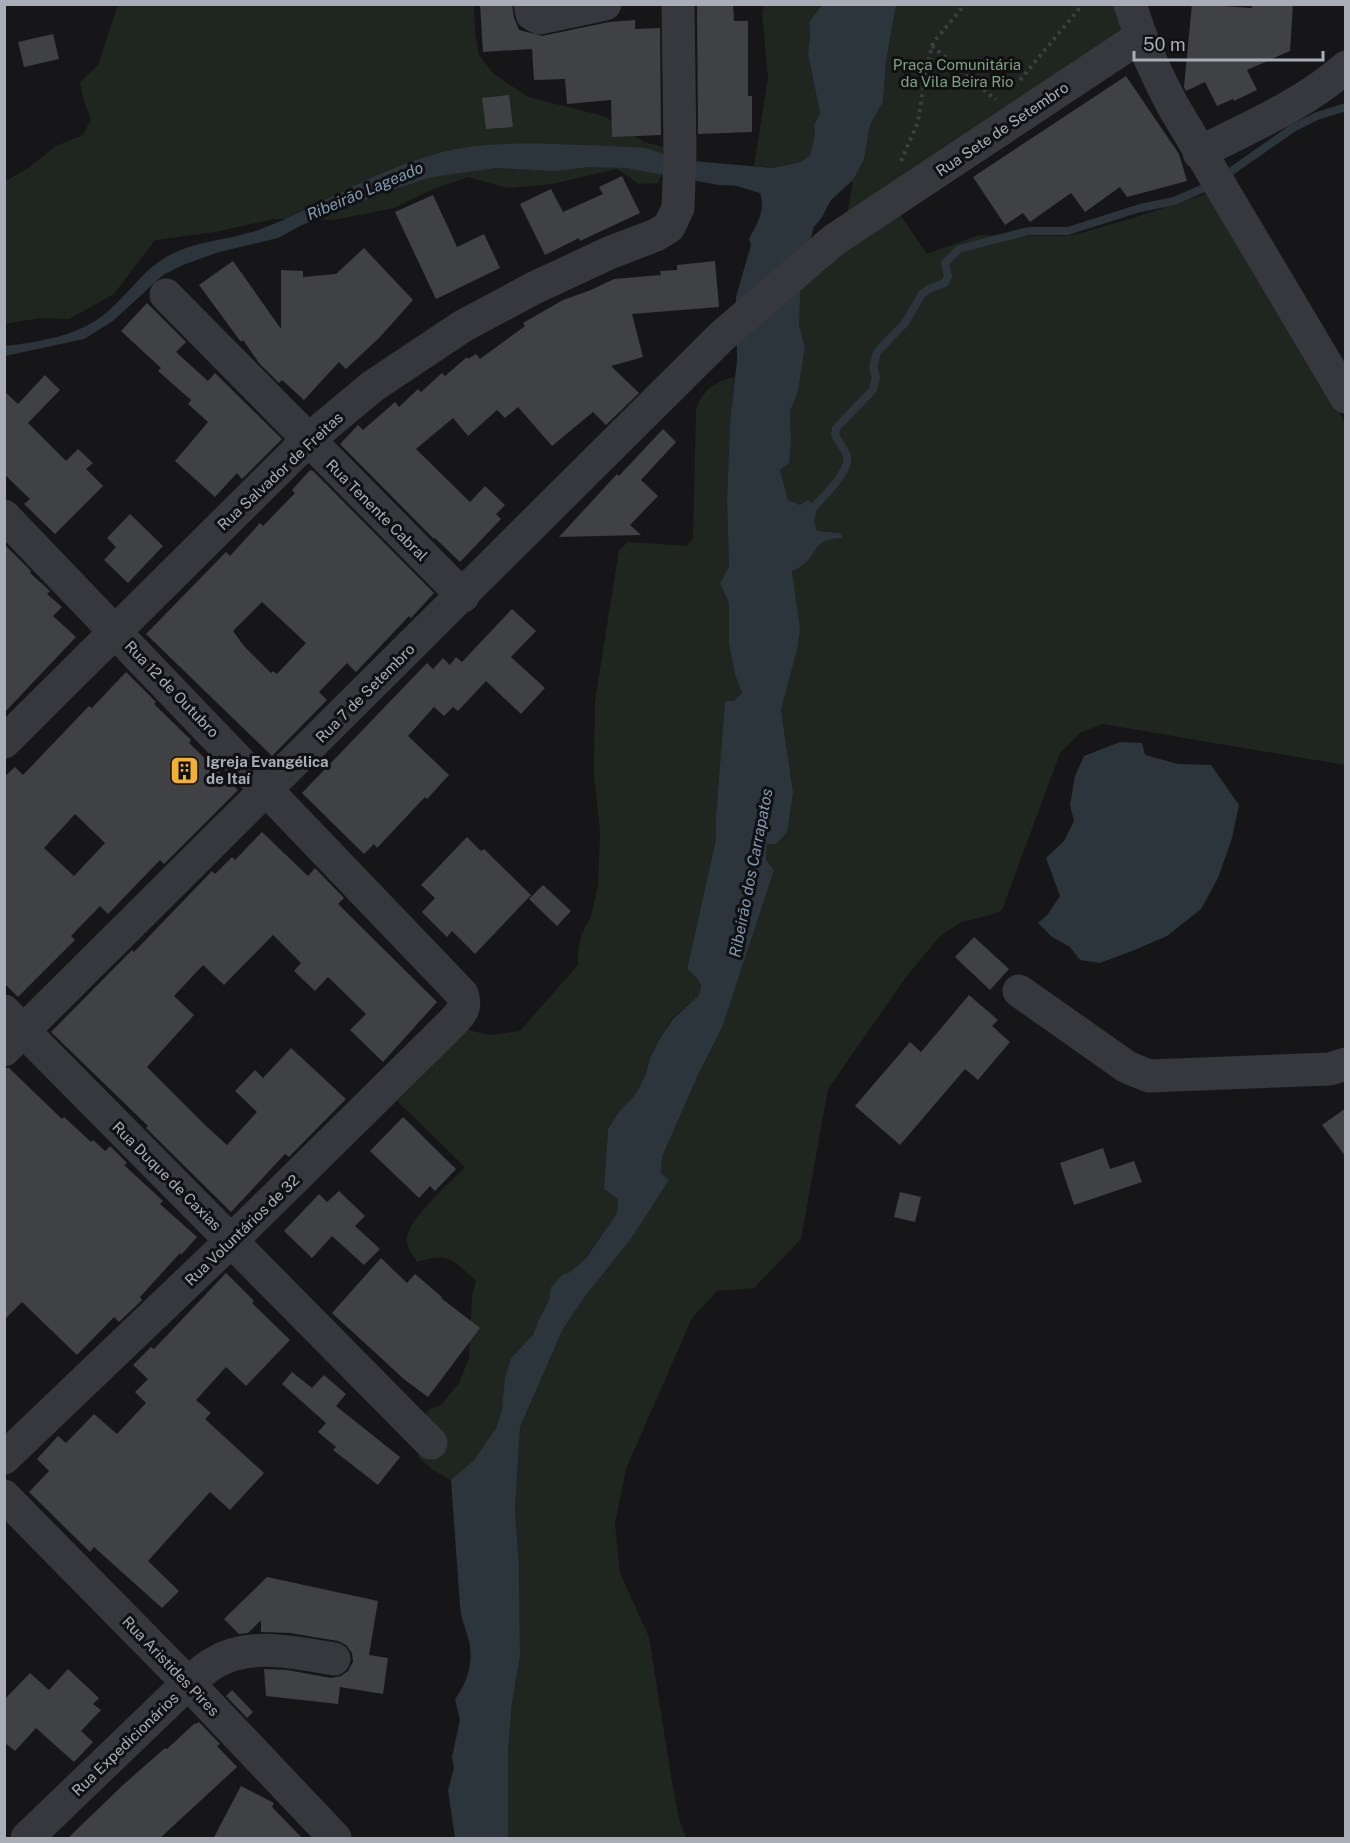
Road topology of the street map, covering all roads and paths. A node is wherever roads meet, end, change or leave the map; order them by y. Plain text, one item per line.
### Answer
1 (530, 4) edge
2 (605, 4) edge
3 (678, 4) edge
4 (965, 4) edge
5 (1083, 4) edge
6 (1130, 4) edge
7 (1140, 37) junction
8 (932, 46) junction
9 (1346, 67) edge
10 (1016, 84) dead end
11 (1001, 102) dead end
12 (1204, 161) junction
13 (900, 162) dead end
14 (812, 259) joint
15 (166, 295) dead end
16 (1346, 397) edge
17 (308, 440) junction
18 (4, 516) edge
19 (463, 596) junction
20 (116, 631) junction
21 (4, 742) edge
22 (268, 790) junction
23 (1019, 991) dead end
24 (462, 994) joint
25 (11, 1031) edge
26 (1346, 1064) edge
27 (231, 1241) junction
28 (431, 1443) dead end
29 (4, 1458) edge
30 (4, 1496) edge
31 (334, 1659) dead end
32 (188, 1683) junction
33 (27, 1839) edge
34 (334, 1839) edge

1 - 2 street
3 - 17 street, Rua Salvador de Freitas
4 - 8 path
5 - 10 path
6 - 7 street
7 - 12 street
7 - 14 street, Rua Sete de Setembro
8 - 11 path
8 - 13 path
9 - 12 street
12 - 16 street
14 - 19 street, Rua 7 de Setembro
15 - 17 street, Rua Tenente Cabral
17 - 19 street, Rua Tenente Cabral
17 - 20 street, Rua Salvador de Freitas
18 - 20 street, Rua 12 de Outubro
19 - 22 street, Rua 7 de Setembro
20 - 21 street, Rua Salvador de Freitas
20 - 22 street, Rua 12 de Outubro
22 - 24 street, Rua 12 de Outubro
22 - 25 street, Rua 7 de Setembro
23 - 26 street
24 - 27 street, Rua Voluntários de 32
25 - 27 street, Rua Duque de Caxias
27 - 28 street, Rua Duque de Caxias
27 - 29 street, Rua Voluntários de 32
30 - 32 street, Rua Aristides Pires
31 - 32 street, Rua Expedicionários
32 - 33 street, Rua Expedicionários
32 - 34 street, Rua Aristides Pires

